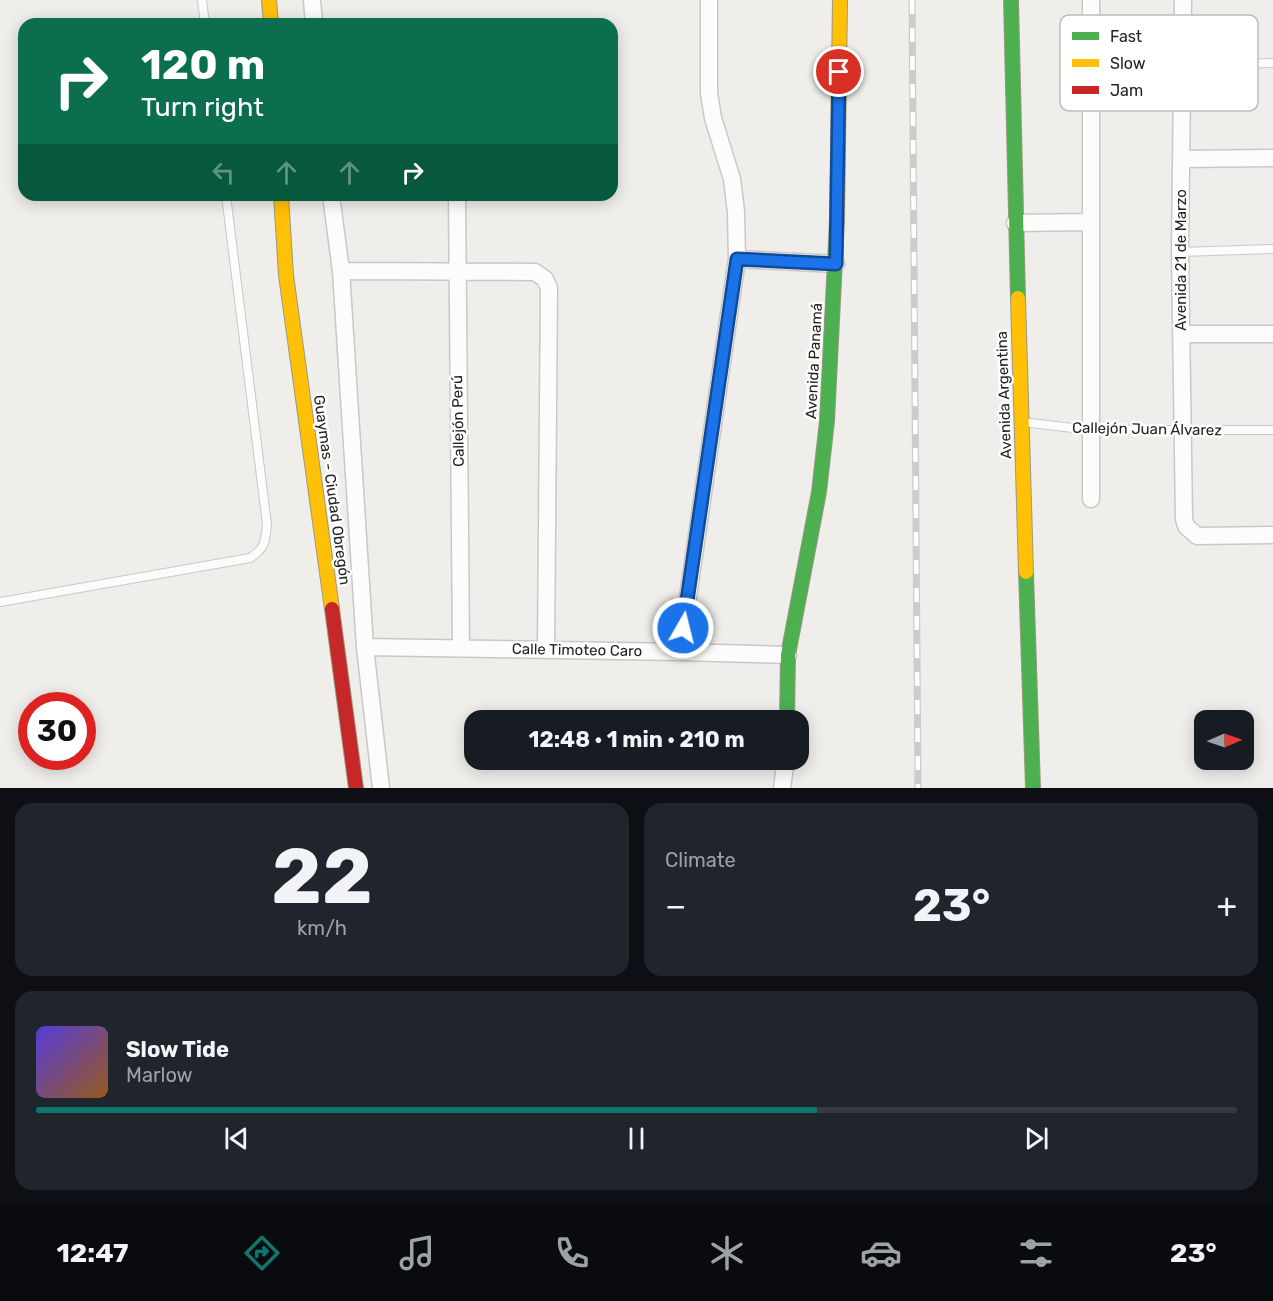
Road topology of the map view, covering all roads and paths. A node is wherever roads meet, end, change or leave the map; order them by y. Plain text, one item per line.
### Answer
1 (202, 0) edge
2 (269, 0) edge
3 (312, 0) edge
4 (709, 0) edge
5 (840, 0) edge
6 (1011, 0) edge
7 (1183, 0) edge
8 (1183, 15) edge
9 (204, 18) edge
10 (270, 18) edge
11 (314, 18) edge
12 (1258, 63) edge
13 (1273, 63) edge
14 (1090, 111) edge
15 (1182, 111) edge
16 (1273, 158) edge
17 (1182, 159) junction
18 (227, 201) edge
19 (281, 201) edge
20 (332, 201) edge
21 (457, 201) edge
22 (1090, 222) junction
23 (1015, 223) junction
24 (1273, 249) edge
25 (1180, 252) junction
26 (737, 259) junction
27 (836, 264) junction
28 (341, 271) junction
29 (456, 272) junction
30 (1181, 334) junction
31 (1273, 334) edge
32 (1021, 422) junction
33 (1090, 430) junction
34 (1273, 430) edge
35 (1182, 431) junction
36 (1091, 499) dead end
37 (1273, 535) edge
38 (0, 602) edge
39 (365, 646) junction
40 (461, 648) junction
41 (546, 649) junction
42 (680, 652) junction
43 (788, 656) junction
44 (787, 710) edge
45 (784, 770) edge
46 (356, 788) edge
47 (381, 788) edge
48 (782, 788) edge
49 (1034, 788) edge

1 - 9 lane
2 - 10 street
3 - 11 street
4 - 26 street
5 - 27 street, Avenida Panamá
6 - 23 street, Avenida Argentina
7 - 8 street, Avenida 21 de Marzo
12 - 13 lane
14 - 22 street
15 - 17 street, Avenida 21 de Marzo
16 - 17 street
17 - 25 street, Avenida 21 de Marzo
18 - 38 lane
19 - 46 street, Guaymas - Ciudad Obregón
20 - 28 street
21 - 29 street, Callejón Perú
22 - 23 street
22 - 33 street
23 - 32 street, Avenida Argentina
24 - 25 lane
25 - 30 street, Avenida 21 de Marzo
26 - 27 street
26 - 42 street
27 - 43 street, Avenida Panamá
28 - 29 street
28 - 39 street
29 - 40 street, Callejón Perú
29 - 41 street
30 - 31 street
30 - 35 street, Avenida 21 de Marzo
32 - 33 lane, Callejón Juan Álvarez
32 - 49 street, Avenida Argentina
33 - 35 lane, Callejón Juan Álvarez
33 - 36 street
34 - 35 lane, Callejón Juan Álvarez
35 - 37 street, Avenida 21 de Marzo
39 - 40 street, Calle Timoteo Caro
39 - 47 street
40 - 41 street, Calle Timoteo Caro
41 - 42 street, Calle Timoteo Caro
42 - 43 street, Calle Timoteo Caro
43 - 44 street, Avenida Panamá
45 - 48 street

